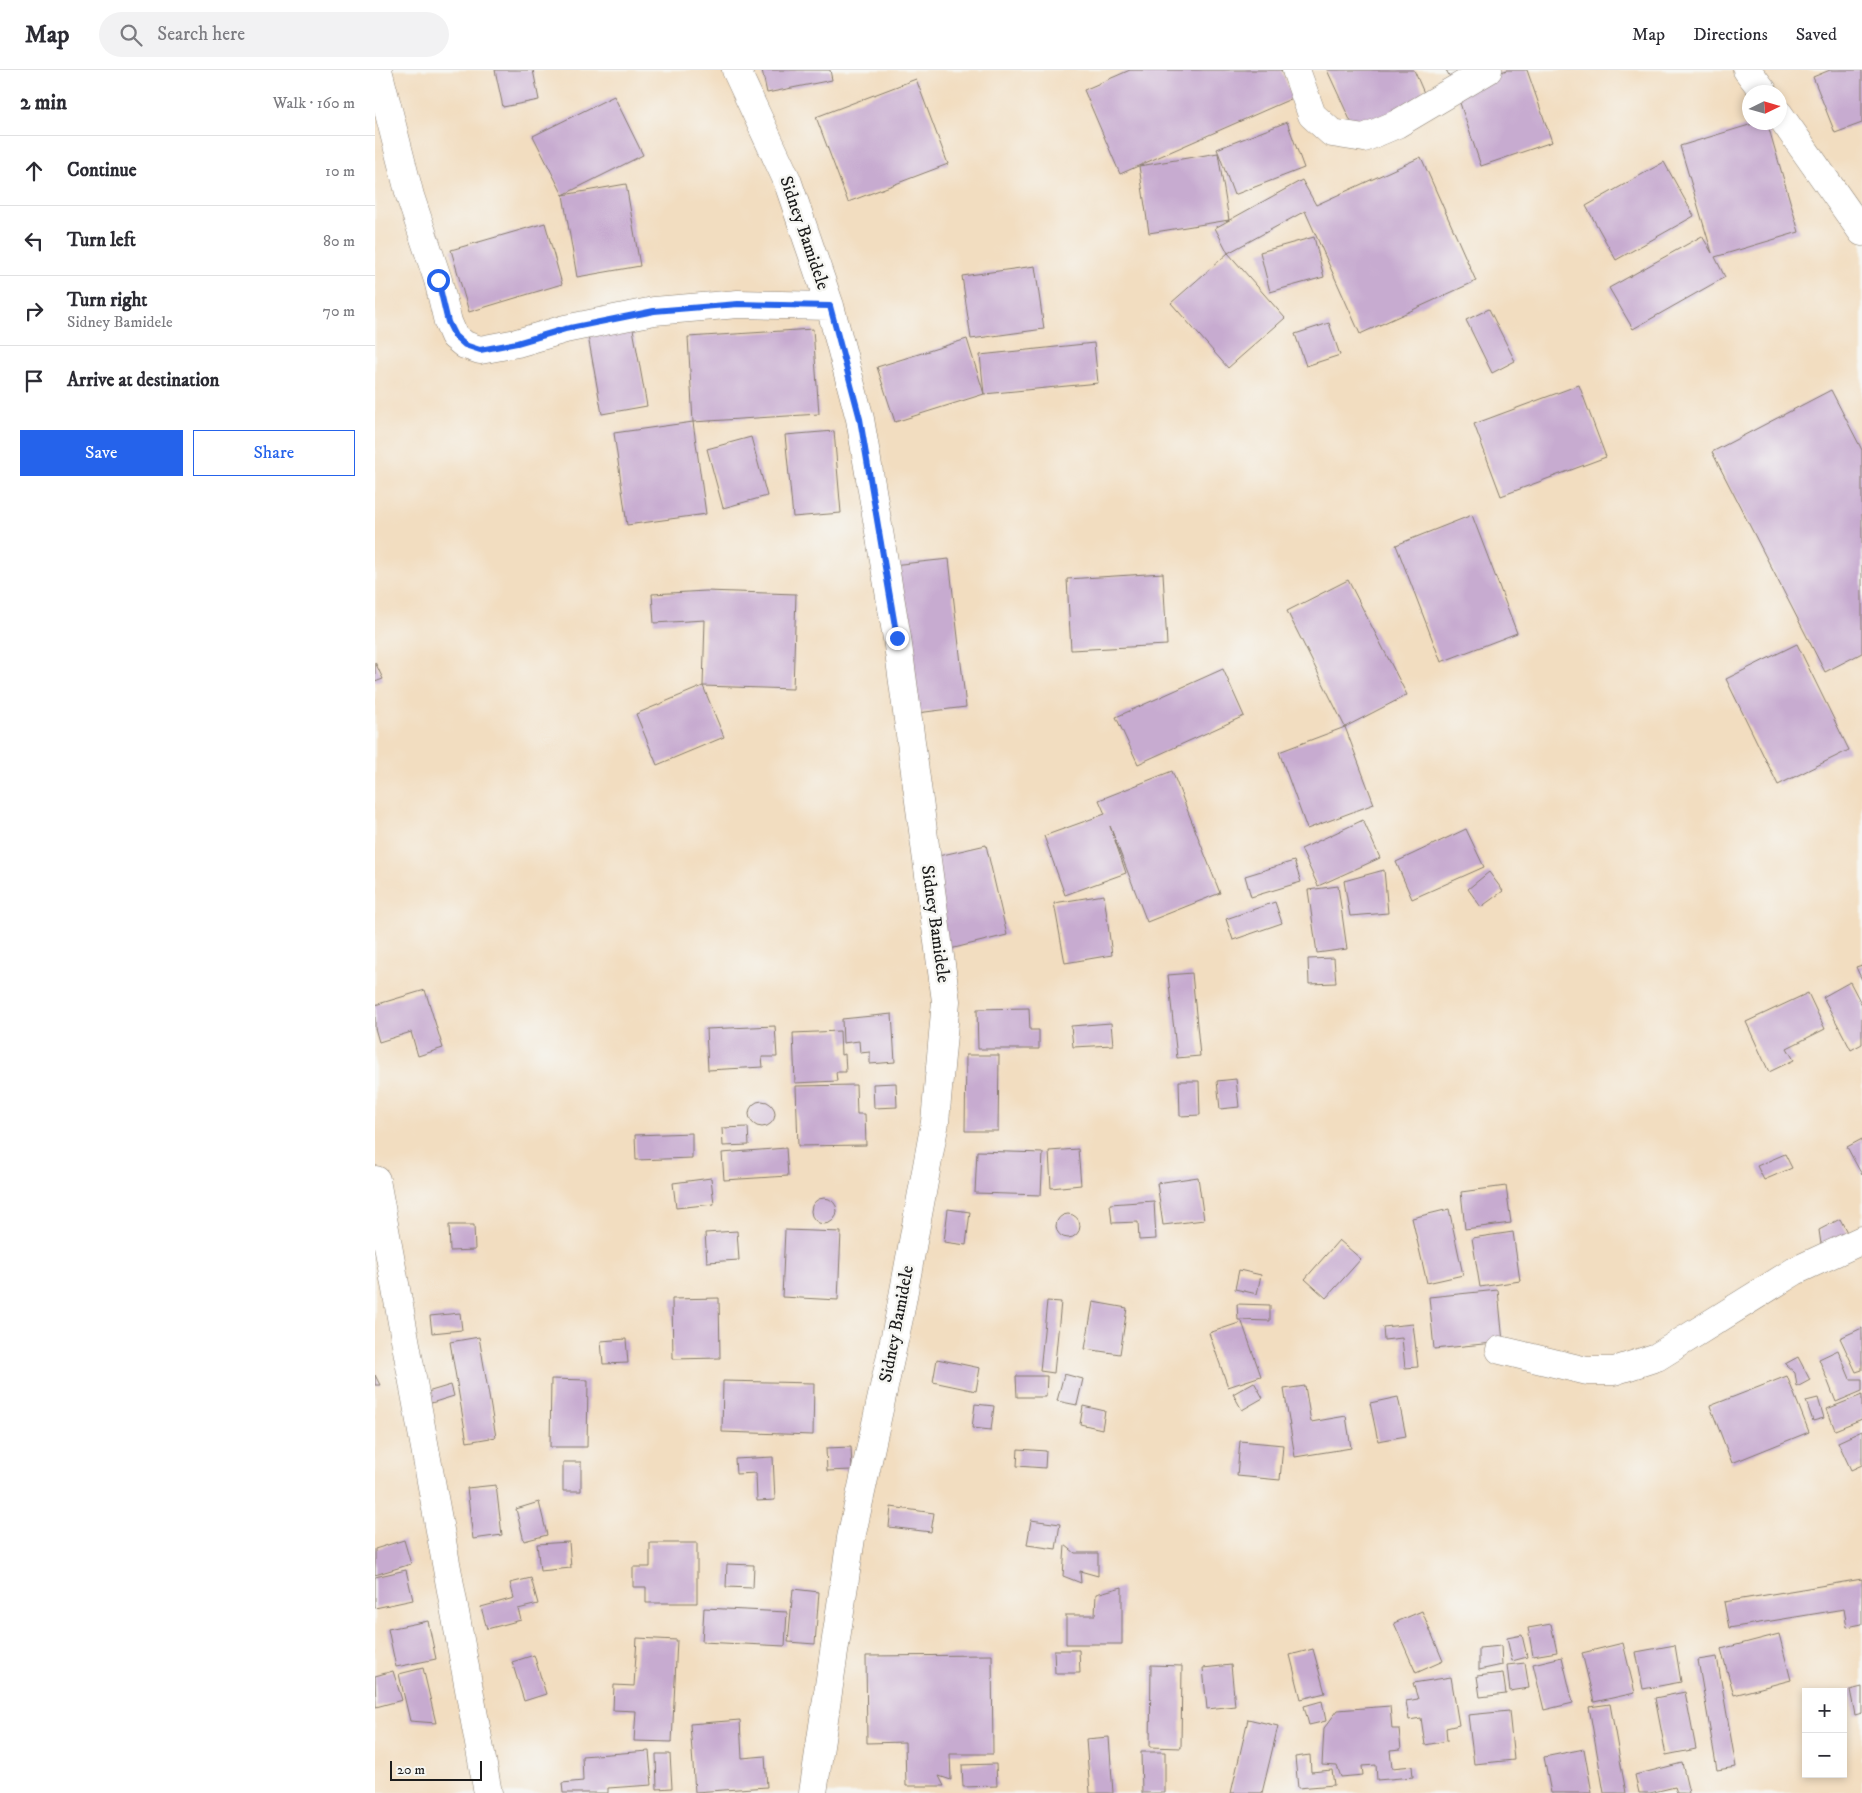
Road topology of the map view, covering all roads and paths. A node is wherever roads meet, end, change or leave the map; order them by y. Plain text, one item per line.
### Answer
1 (378, 70) edge
2 (736, 70) edge
3 (1296, 70) edge
4 (1488, 70) edge
5 (1747, 70) edge
6 (1759, 85) edge
7 (1787, 125) edge
8 (1862, 232) edge
9 (830, 306) junction
10 (376, 1180) edge
11 (1862, 1240) edge
12 (1500, 1350) dead end
13 (488, 1793) edge
14 (813, 1793) edge

1 - 9 street
2 - 9 street, Sidney Bamidele
3 - 4 street
5 - 6 street
7 - 8 street
9 - 14 street, Sidney Bamidele
10 - 13 street
11 - 12 street

